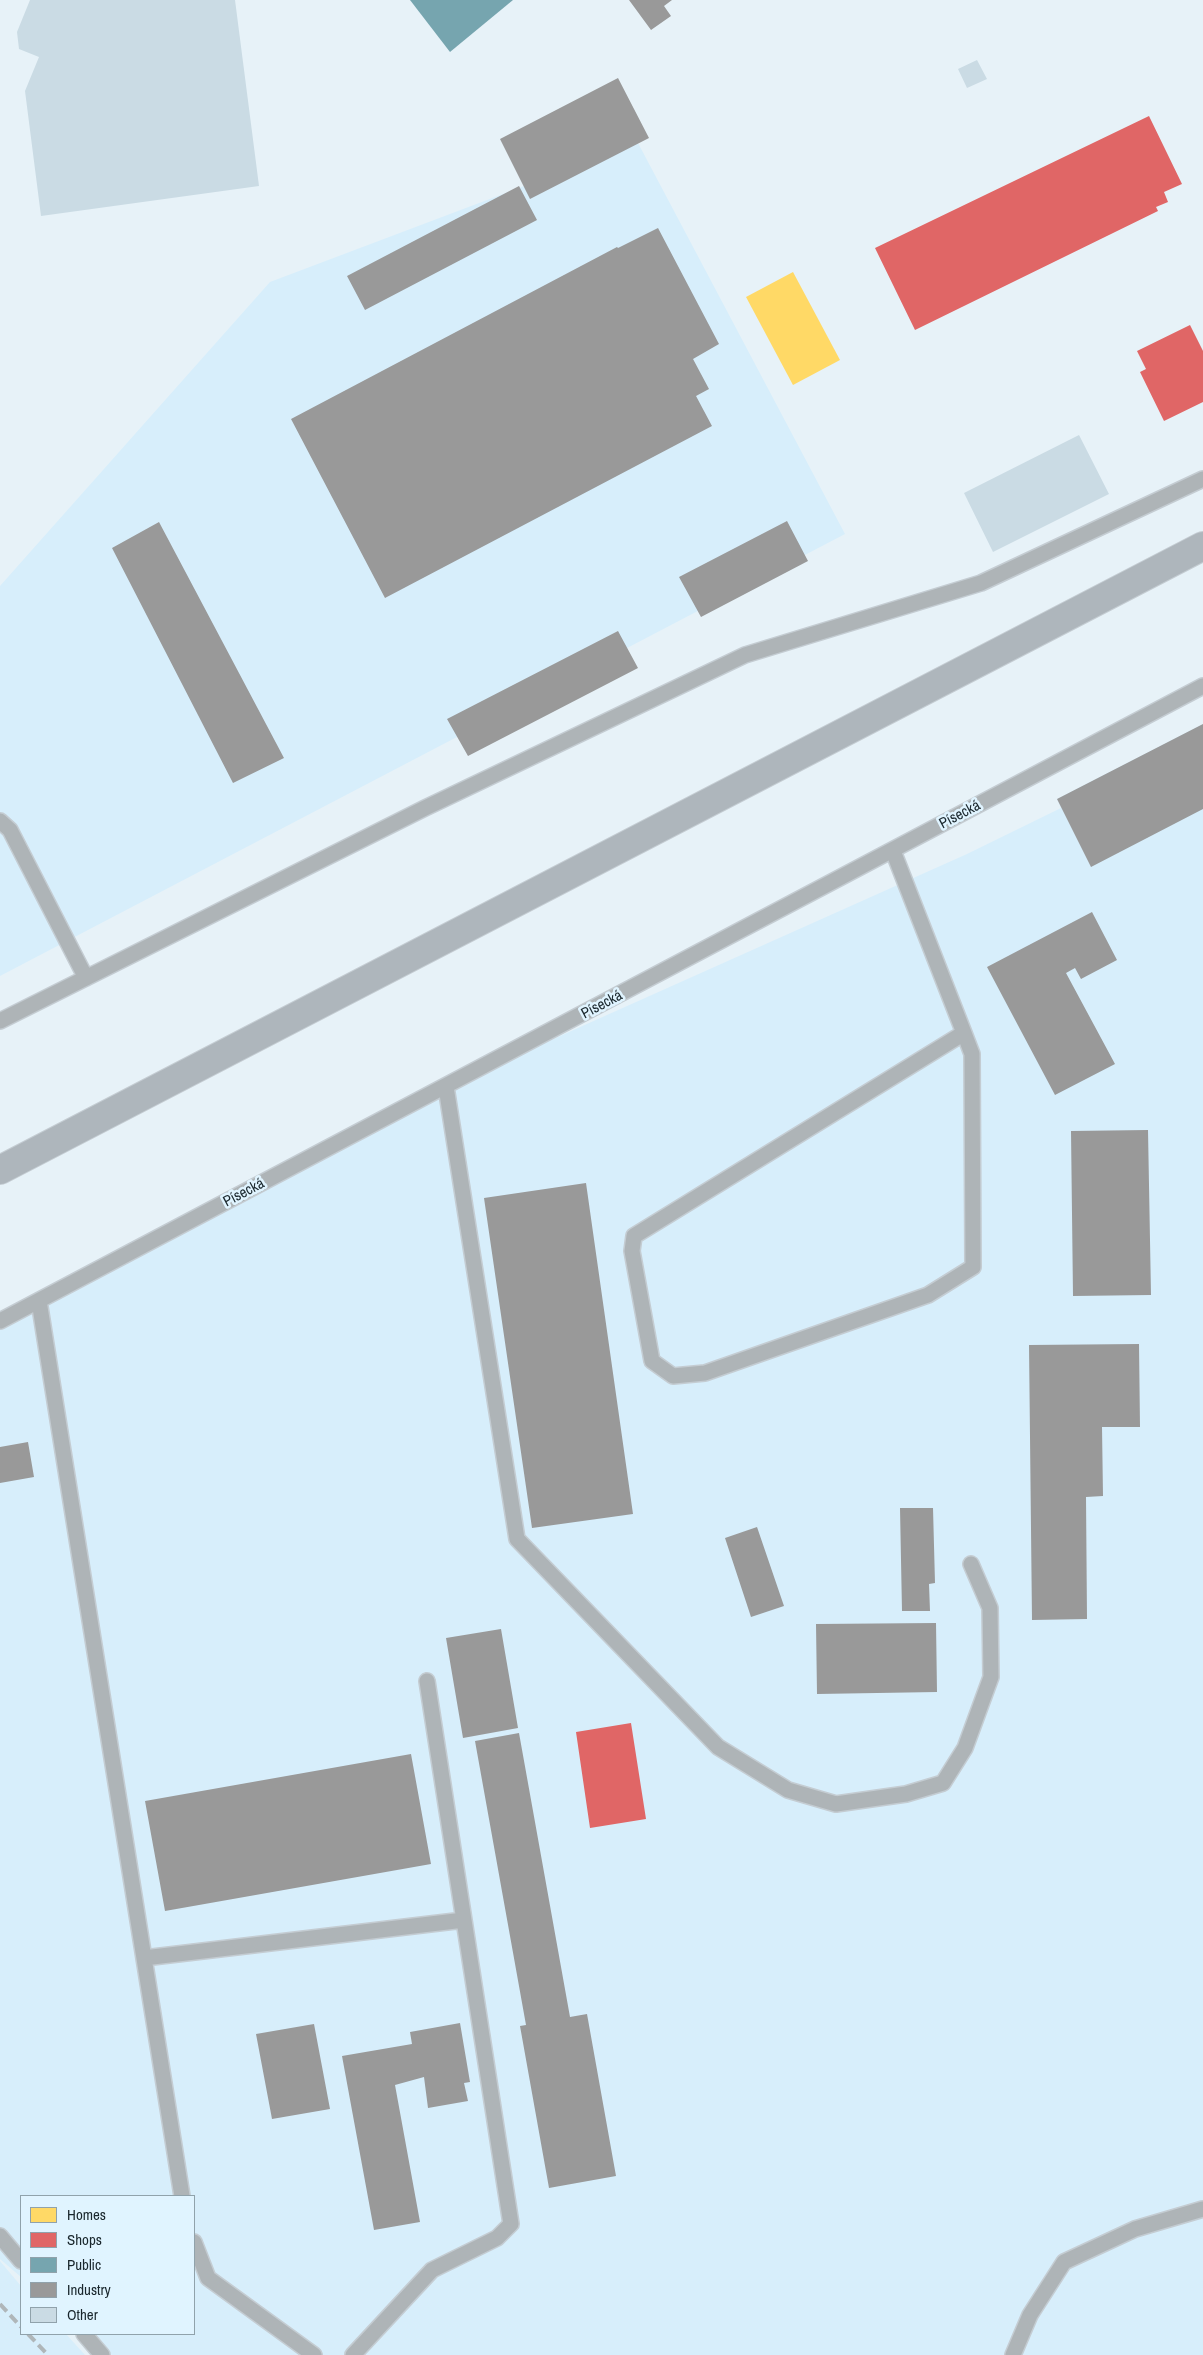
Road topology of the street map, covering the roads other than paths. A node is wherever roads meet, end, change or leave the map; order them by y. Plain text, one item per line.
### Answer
1 (1203, 479) edge
2 (1203, 546) edge
3 (1203, 686) edge
4 (0, 821) edge
5 (893, 851) junction
6 (86, 978) junction
7 (0, 1021) edge
8 (964, 1033) junction
9 (446, 1087) junction
10 (9, 1166) edge
11 (39, 1300) junction
12 (0, 1321) edge
13 (971, 1564) dead end
14 (427, 1681) dead end
15 (464, 1920) junction
16 (144, 1958) junction
17 (182, 2195) edge
18 (1203, 2209) edge
19 (0, 2236) edge
20 (195, 2245) edge
21 (20, 2260) edge
22 (85, 2335) edge
23 (102, 2355) edge
24 (314, 2355) edge
25 (353, 2355) edge
26 (1013, 2355) edge

1 - 6 lane
2 - 10 main road
3 - 5 lane, Písecká
4 - 6 lane
5 - 8 lane
5 - 9 lane, Písecká
6 - 7 lane
8 - 8 lane
9 - 11 lane, Písecká
9 - 13 lane
11 - 12 lane, Písecká
11 - 16 lane
14 - 15 lane
15 - 16 lane
15 - 25 lane
16 - 17 lane
18 - 26 lane
19 - 21 lane
20 - 24 lane
22 - 23 lane

